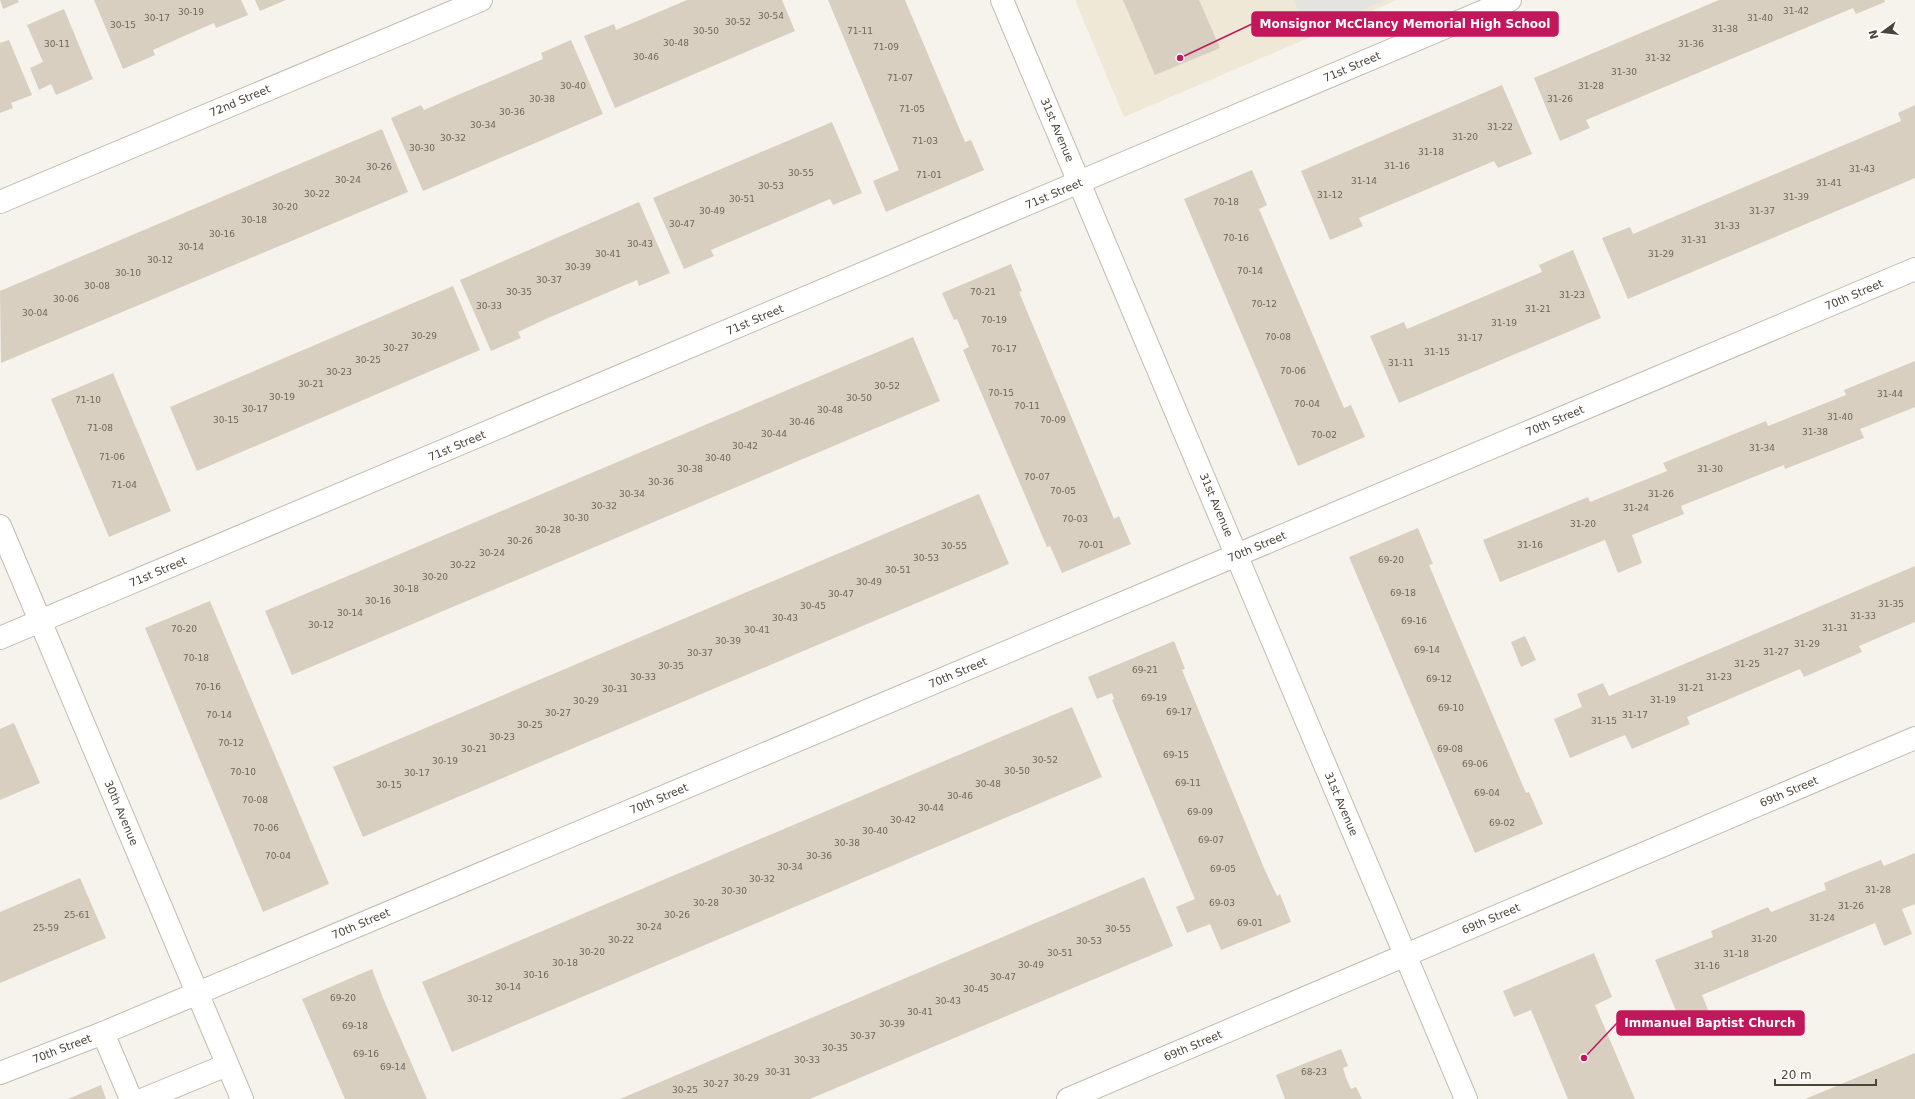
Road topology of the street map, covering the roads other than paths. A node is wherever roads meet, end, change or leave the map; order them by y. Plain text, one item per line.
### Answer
1 (481, 0) edge
2 (1002, 0) edge
3 (1510, 0) edge
4 (1079, 183) junction
5 (0, 202) edge
6 (1915, 269) edge
7 (0, 526) edge
8 (1237, 555) junction
9 (40, 621) junction
10 (0, 638) edge
11 (1915, 738) edge
12 (1405, 956) junction
13 (197, 993) junction
14 (103, 1033) junction
15 (227, 1065) junction
16 (0, 1073) edge
17 (131, 1099) edge
18 (144, 1099) edge
19 (242, 1099) edge
20 (1068, 1099) edge
21 (1466, 1099) edge

1 - 5 street, 72nd Street
2 - 4 street, 31st Avenue
3 - 4 street, 71st Street
4 - 8 street, 31st Avenue
4 - 9 street, 71st Street
6 - 8 street, 70th Street
7 - 9 street, 30th Avenue
8 - 12 street, 31st Avenue
8 - 13 street, 70th Street
9 - 10 street, 71st Street
9 - 13 street, 30th Avenue
11 - 12 street, 69th Street
12 - 20 street, 69th Street
12 - 21 street, 31st Avenue
13 - 14 street, 70th Street
13 - 15 street, 30th Avenue
14 - 16 street, 70th Street
14 - 17 street
15 - 18 street
15 - 19 street, 30th Avenue

